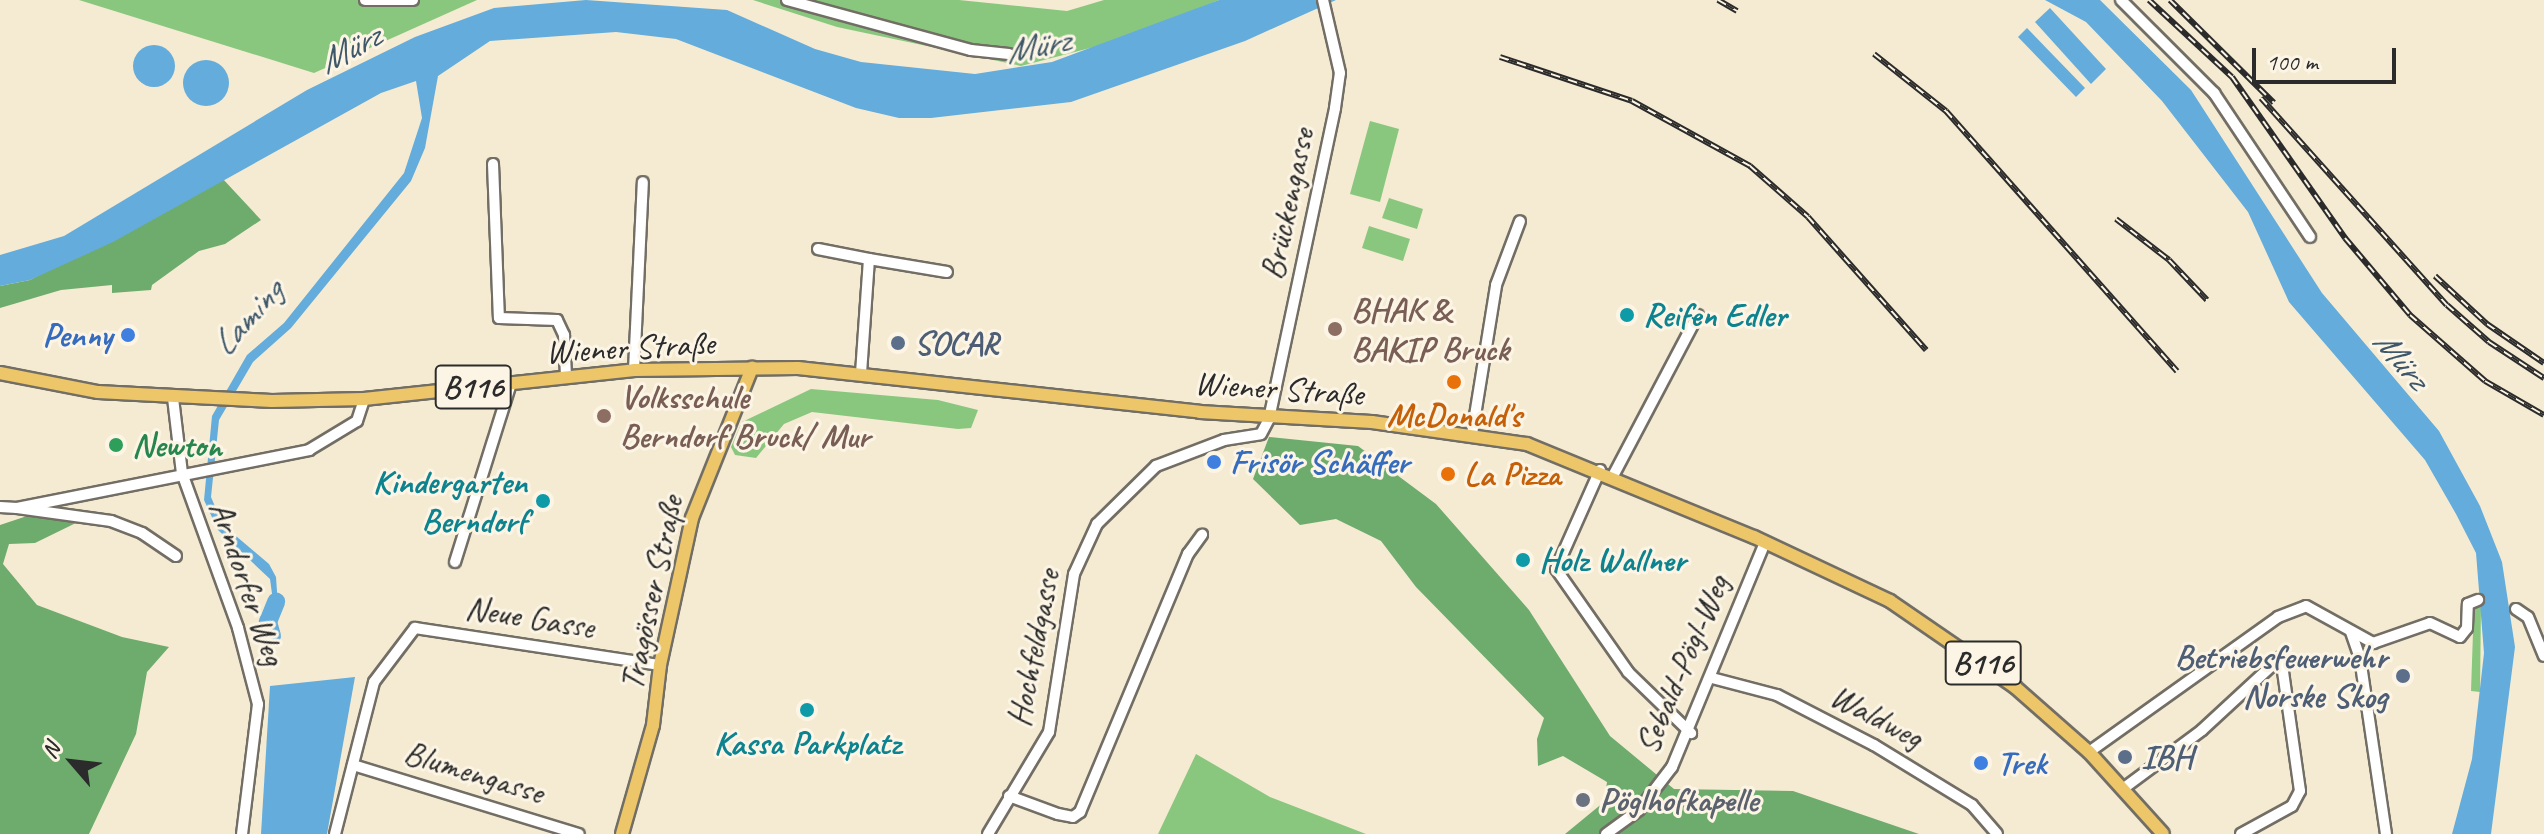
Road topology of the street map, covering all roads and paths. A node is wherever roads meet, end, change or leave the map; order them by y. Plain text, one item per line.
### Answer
1 (365, 0) edge
2 (413, 0) edge
3 (787, 0) edge
4 (1323, 0) edge
5 (2121, 0) edge
6 (1009, 54) dead end
7 (493, 164) dead end
8 (643, 182) dead end
9 (1520, 221) dead end
10 (2310, 237) dead end
11 (818, 249) dead end
12 (869, 259) junction
13 (947, 272) dead end
14 (1698, 315) dead end
15 (752, 368) junction
16 (634, 370) junction
17 (0, 373) edge
18 (861, 373) junction
19 (566, 376) junction
20 (511, 383) junction
21 (173, 398) junction
22 (364, 399) junction
23 (1269, 419) junction
24 (1472, 434) junction
25 (182, 473) junction
26 (1606, 473) junction
27 (0, 507) edge
28 (17, 508) junction
29 (1202, 535) dead end
30 (1765, 542) junction
31 (176, 556) dead end
32 (455, 562) dead end
33 (2478, 600) dead end
34 (2516, 609) dead end
35 (2351, 632) junction
36 (2544, 656) edge
37 (660, 665) junction
38 (1712, 678) junction
39 (1691, 733) junction
40 (2089, 752) junction
41 (353, 765) junction
42 (2124, 788) junction
43 (1009, 796) junction
44 (242, 834) edge
45 (335, 834) edge
46 (579, 834) edge
47 (622, 834) edge
48 (988, 834) edge
49 (1606, 834) edge
50 (1997, 834) edge
51 (2163, 834) edge
52 (2241, 834) edge
53 (2386, 834) edge

1 - 2 street
3 - 6 street
4 - 23 street, Brückengasse
5 - 10 street
7 - 19 street
8 - 16 street
9 - 24 street
11 - 12 street
12 - 13 street
12 - 18 street
14 - 26 street
15 - 16 main road, Wiener Straße / B116
15 - 18 main road, Wiener Straße / B116
15 - 37 main road, Tragösser Straße
16 - 19 main road, Wiener Straße / B116
17 - 21 main road, B116
18 - 23 main road, Wiener Straße / B116
19 - 20 main road, Wiener Straße / B116
20 - 22 main road, Wiener Straße / B116
20 - 32 street
21 - 22 main road, Wiener Straße / B116
21 - 25 street, Arndorfer Weg
22 - 25 street
23 - 24 main road, Wiener Straße / B116
23 - 43 street, Hochfeldgasse
24 - 26 main road, Wiener Straße / B116
25 - 28 street
25 - 44 street, Arndorfer Weg
26 - 30 main road, Wiener Straße / B116
26 - 39 street
27 - 28 street
28 - 31 street
29 - 43 street
30 - 38 street, Sebald-Pögl-Weg
30 - 40 main road, Wiener Straße / B116
33 - 35 street
34 - 36 street
35 - 40 street
35 - 53 street
37 - 41 street, Neue Gasse
37 - 47 main road, Tragösser Straße
38 - 39 street, Sebald-Pögl-Weg
38 - 50 street, Waldweg
39 - 49 street, Sebald-Pögl-Weg
40 - 42 main road, Wiener Straße / B116
41 - 45 street
41 - 46 street, Blumengasse
42 - 51 main road, Wiener Straße / B116
42 - 52 street
43 - 48 street, Hochfeldgasse

